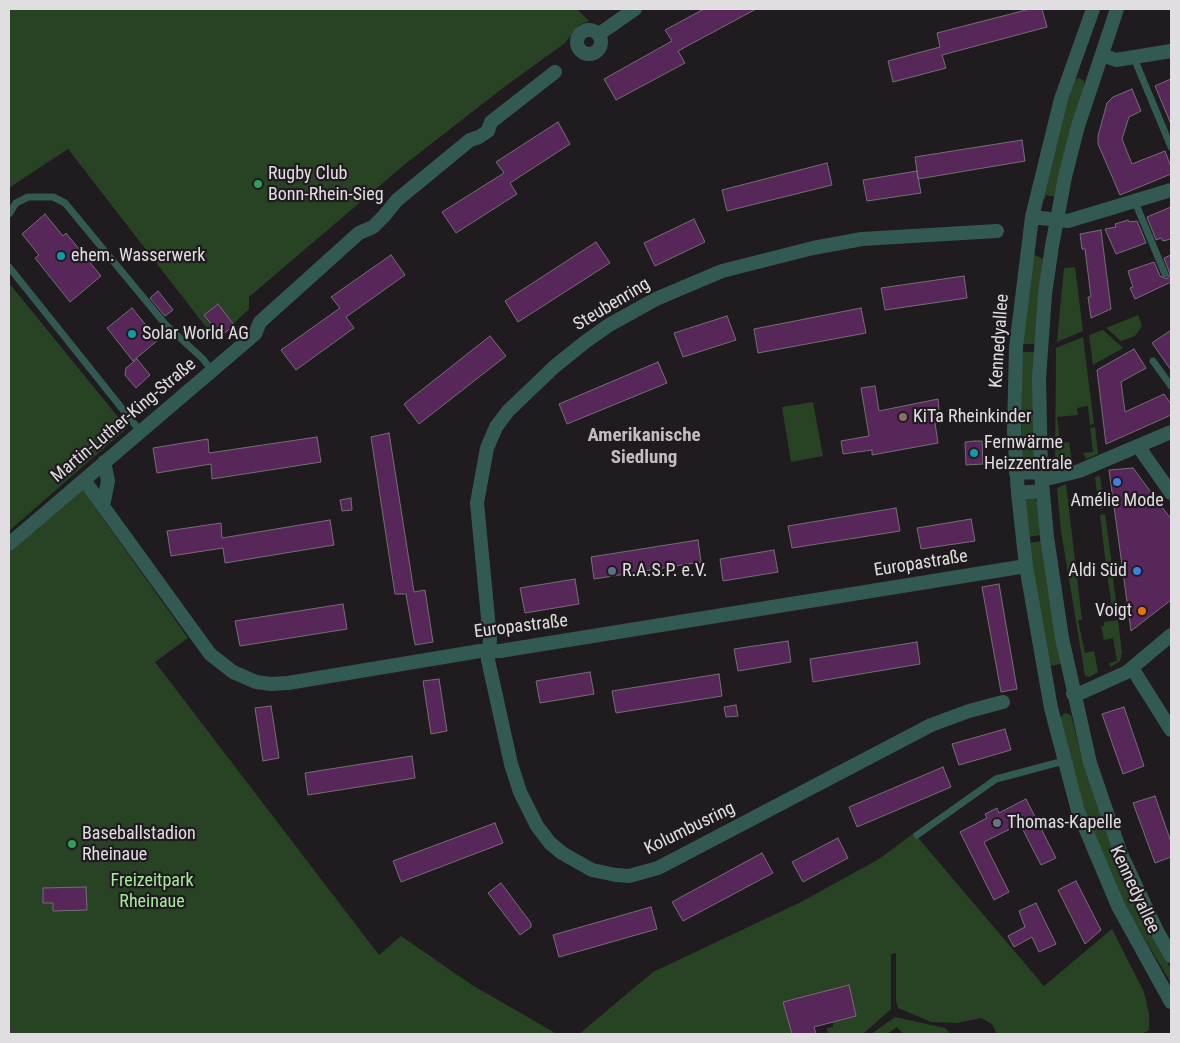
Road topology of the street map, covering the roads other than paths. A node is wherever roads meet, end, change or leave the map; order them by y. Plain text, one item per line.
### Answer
1 (635, 9) edge
2 (1093, 9) edge
3 (1117, 9) edge
4 (1083, 32) junction
5 (599, 34) dead end
6 (1106, 40) junction
7 (1171, 51) edge
8 (1102, 55) junction
9 (1134, 58) junction
10 (1072, 64) junction
11 (555, 72) dead end
12 (1095, 72) junction
13 (1171, 147) edge
14 (1171, 190) edge
15 (1135, 202) junction
16 (9, 214) edge
17 (1032, 217) junction
18 (1056, 220) junction
19 (997, 231) dead end
20 (1028, 242) junction
21 (1052, 246) junction
22 (9, 267) edge
23 (1165, 274) dead end
24 (1153, 360) dead end
25 (212, 371) junction
26 (1171, 386) edge
27 (140, 431) junction
28 (1171, 432) edge
29 (1138, 446) junction
30 (104, 462) junction
31 (1016, 474) junction
32 (84, 480) junction
33 (1042, 481) junction
34 (1018, 493) junction
35 (1171, 493) edge
36 (103, 506) junction
37 (9, 544) edge
38 (1026, 566) junction
39 (1171, 635) edge
40 (490, 650) junction
41 (1132, 668) junction
42 (1047, 686) junction
43 (1073, 693) junction
44 (1003, 702) dead end
45 (1051, 708) junction
46 (1171, 730) edge
47 (1064, 761) junction
48 (917, 835) dead end
49 (1171, 956) edge
50 (1171, 1002) edge

1 - 5 street
2 - 4 street, Kennedyallee
3 - 6 street, Kennedyallee
4 - 6 street
4 - 10 street, Kennedyallee
6 - 8 street, Kennedyallee
7 - 9 street
8 - 9 street
8 - 12 street, Kennedyallee
9 - 13 lane
10 - 12 street
10 - 17 street, Kennedyallee
11 - 25 street, Martin-Luther-King-Straße
12 - 18 street, Kennedyallee
14 - 15 street
15 - 18 street
15 - 23 lane
16 - 25 lane
17 - 18 street
17 - 20 street, Kennedyallee
18 - 21 street, Kennedyallee
19 - 40 street, Steubenring
20 - 21 street
20 - 31 street, Kennedyallee
21 - 33 street, Kennedyallee
22 - 27 lane
24 - 26 lane
25 - 27 street, Martin-Luther-King-Straße
27 - 30 street, Martin-Luther-King-Straße
28 - 29 street
29 - 33 street
29 - 35 street
30 - 32 street, Martin-Luther-King-Straße
30 - 36 street
31 - 33 street
31 - 34 street, Kennedyallee
32 - 36 street, Europastraße
32 - 37 street, Martin-Luther-King-Straße
33 - 34 street
33 - 43 street, Kennedyallee
34 - 38 street, Kennedyallee
36 - 40 street, Europastraße
38 - 40 street, Europastraße
38 - 42 street, Kennedyallee
39 - 41 street
40 - 44 street, Kolumbusring
41 - 43 street
41 - 46 street
42 - 43 street
42 - 45 street, Kennedyallee
43 - 45 street
43 - 49 street, Kennedyallee
45 - 47 street, Kennedyallee
47 - 48 lane
47 - 50 street, Kennedyallee

